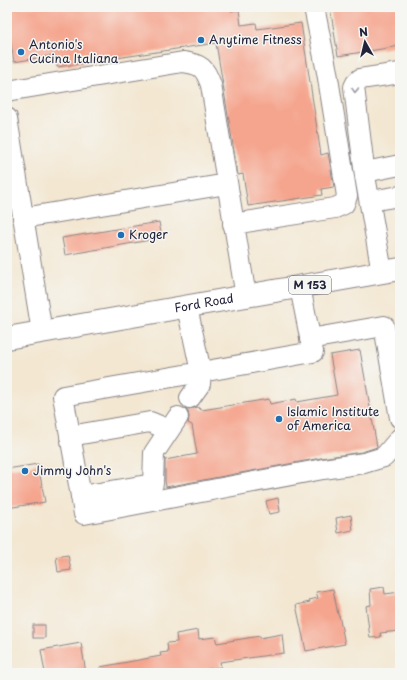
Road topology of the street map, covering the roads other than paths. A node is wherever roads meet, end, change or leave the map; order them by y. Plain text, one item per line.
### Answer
1 (314, 7) edge
2 (400, 73) edge
3 (7, 91) edge
4 (7, 118) edge
5 (400, 165) edge
6 (365, 176) junction
7 (227, 184) junction
8 (400, 196) edge
9 (370, 201) junction
10 (23, 218) junction
11 (234, 224) junction
12 (391, 270) edge
13 (300, 287) junction
14 (246, 297) junction
15 (188, 306) junction
16 (42, 332) junction
17 (7, 338) edge
18 (310, 339) junction
19 (393, 340) edge
20 (201, 372) junction
21 (397, 386) edge
22 (190, 398) dead end
23 (400, 418) edge
24 (70, 436) junction
25 (400, 438) edge
26 (81, 496) junction

1 - 11 lane
2 -> 6 lane
3 - 7 lane
4 - 10 lane
5 - 6 lane
6 - 9 lane
7 - 10 lane
7 - 11 lane
8 - 9 lane
9 - 12 lane
10 - 16 lane
11 - 14 lane
12 - 13 main road, Ford Road / M 153
13 - 14 main road, Ford Road / M 153
13 - 18 lane
14 - 15 main road, Ford Road / M 153
15 - 16 main road, Ford Road / M 153
15 - 20 lane
16 - 17 main road, Ford Road / M 153
18 - 19 lane
18 - 20 lane
19 - 21 lane
20 - 22 lane
20 - 24 lane
21 - 23 lane
24 - 26 lane
24 - 26 lane
25 - 26 lane

